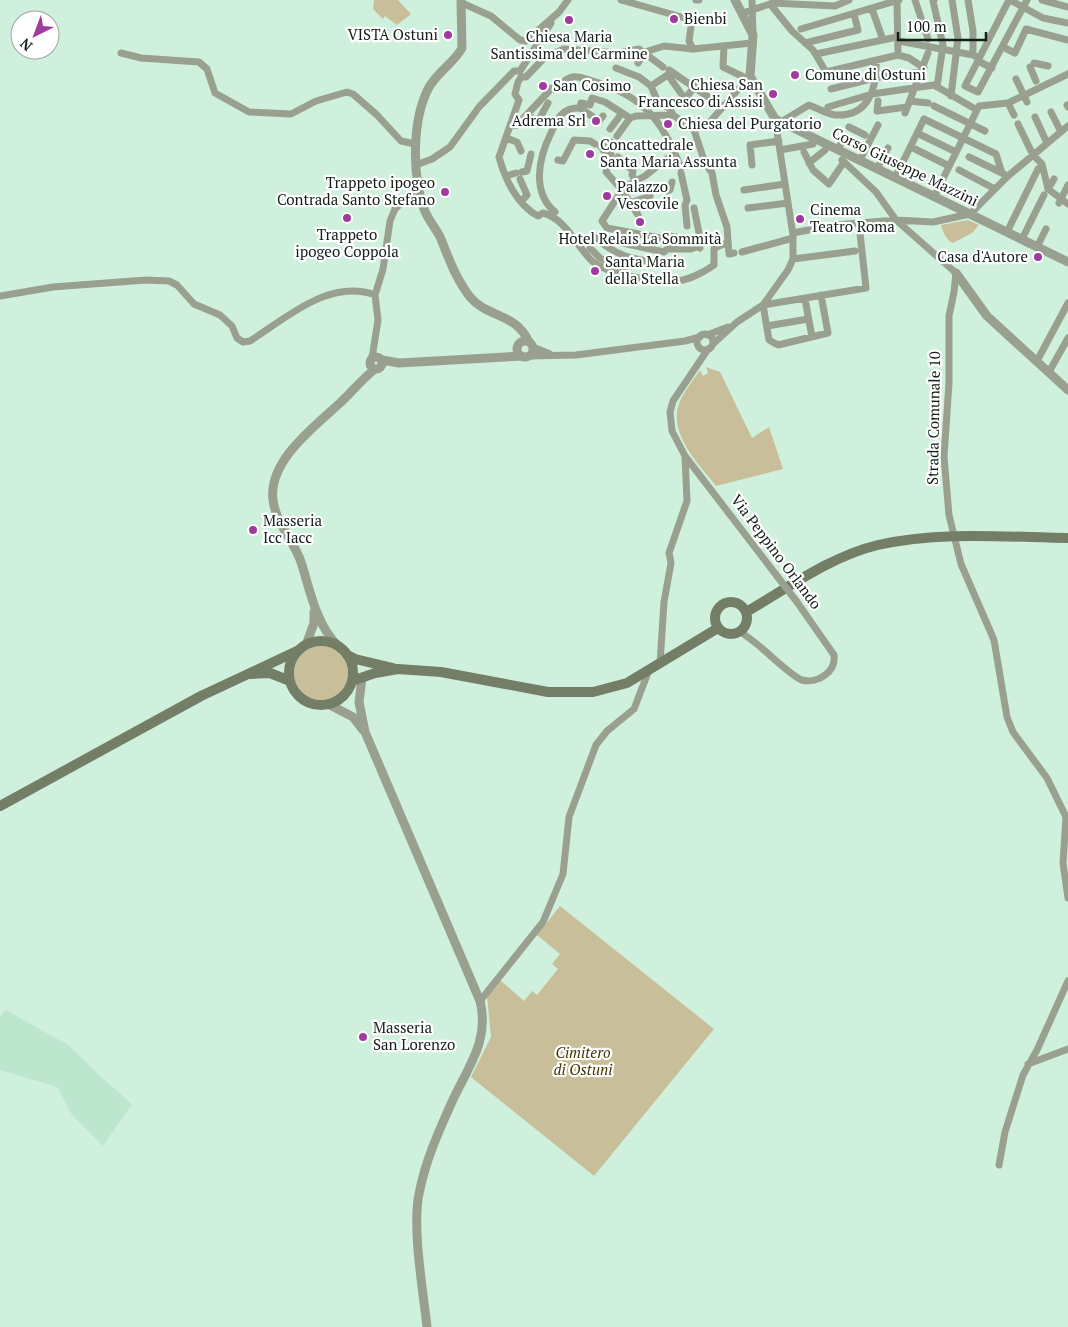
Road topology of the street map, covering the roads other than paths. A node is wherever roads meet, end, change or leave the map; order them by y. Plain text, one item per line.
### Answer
1 (568, 0) edge
2 (621, 0) edge
3 (654, 0) edge
4 (735, 0) edge
5 (752, 0) edge
6 (849, 0) edge
7 (915, 0) edge
8 (933, 0) edge
9 (952, 0) edge
10 (968, 0) edge
11 (1009, 0) edge
12 (1042, 0) edge
13 (898, 1) edge
14 (461, 2) edge
15 (774, 2) edge
16 (881, 3) edge
17 (1025, 3) edge
18 (648, 6) junction
19 (1068, 7) edge
20 (872, 9) junction
21 (559, 12) junction
22 (747, 12) junction
23 (854, 14) junction
24 (1068, 23) edge
25 (801, 29) dead end
26 (752, 39) junction
27 (898, 39) junction
28 (928, 39) dead end
29 (883, 40) junction
30 (1068, 40) edge
31 (806, 43) junction
32 (724, 46) junction
33 (1003, 47) junction
34 (693, 49) junction
35 (943, 49) junction
36 (645, 52) junction
37 (957, 52) junction
38 (121, 53) dead end
39 (928, 53) dead end
40 (816, 54) junction
41 (898, 55) junction
42 (976, 58) junction
43 (876, 60) junction
44 (638, 63) dead end
45 (1048, 66) dead end
46 (616, 68) dead end
47 (992, 68) junction
48 (923, 70) junction
49 (668, 71) junction
50 (1068, 74) edge
51 (520, 77) junction
52 (749, 78) junction
53 (876, 78) junction
54 (1016, 79) dead end
55 (1038, 85) junction
56 (651, 86) junction
57 (695, 86) junction
58 (937, 87) junction
59 (916, 88) junction
60 (831, 89) dead end
61 (872, 94) junction
62 (951, 96) junction
63 (1026, 99) junction
64 (878, 101) dead end
65 (548, 103) dead end
66 (1008, 104) junction
67 (907, 107) junction
68 (580, 108) junction
69 (723, 108) junction
70 (828, 108) dead end
71 (978, 108) junction
72 (1051, 112) dead end
73 (622, 113) junction
74 (650, 115) junction
75 (673, 115) junction
76 (1014, 115) dead end
77 (1034, 117) dead end
78 (532, 118) dead end
79 (601, 118) dead end
80 (630, 118) junction
81 (544, 120) junction
82 (778, 120) junction
83 (970, 124) junction
84 (1018, 124) dead end
85 (1068, 124) edge
86 (514, 125) junction
87 (555, 125) junction
88 (878, 126) dead end
89 (849, 127) dead end
90 (610, 129) dead end
91 (694, 130) junction
92 (985, 130) dead end
93 (1061, 132) junction
94 (917, 133) junction
95 (865, 135) dead end
96 (617, 136) dead end
97 (506, 138) junction
98 (964, 138) junction
99 (843, 139) dead end
100 (779, 141) junction
101 (517, 142) junction
102 (611, 142) dead end
103 (1047, 143) junction
104 (415, 144) junction
105 (813, 144) dead end
106 (911, 146) junction
107 (600, 147) junction
108 (888, 148) dead end
109 (780, 150) junction
110 (825, 150) dead end
111 (838, 150) junction
112 (520, 151) dead end
113 (804, 152) dead end
114 (956, 152) junction
115 (1033, 155) junction
116 (541, 156) junction
117 (615, 157) junction
118 (669, 157) dead end
119 (969, 157) dead end
120 (558, 160) dead end
121 (860, 160) junction
122 (809, 163) junction
123 (752, 165) dead end
124 (416, 166) junction
125 (949, 166) junction
126 (877, 168) junction
127 (1038, 169) dead end
128 (959, 170) dead end
129 (519, 175) junction
130 (1005, 175) junction
131 (506, 176) junction
132 (895, 178) junction
133 (1054, 179) dead end
134 (635, 180) junction
135 (672, 182) dead end
136 (785, 184) junction
137 (1068, 185) edge
138 (619, 186) junction
139 (418, 187) junction
140 (995, 189) junction
141 (744, 190) dead end
142 (667, 191) dead end
143 (1046, 192) junction
144 (650, 196) dead end
145 (934, 197) junction
146 (521, 202) junction
147 (1060, 202) junction
148 (630, 203) junction
149 (788, 203) junction
150 (1068, 204) edge
151 (694, 208) dead end
152 (748, 208) dead end
153 (970, 214) junction
154 (638, 215) dead end
155 (556, 216) junction
156 (896, 220) junction
157 (858, 224) junction
158 (687, 226) dead end
159 (1046, 229) dead end
160 (1007, 232) junction
161 (592, 235) dead end
162 (793, 235) junction
163 (668, 236) dead end
164 (660, 238) dead end
165 (1022, 240) junction
166 (618, 242) dead end
167 (727, 242) junction
168 (1037, 247) junction
169 (590, 248) dead end
170 (675, 249) junction
171 (855, 251) dead end
172 (793, 258) junction
173 (1068, 262) edge
174 (664, 264) dead end
175 (956, 273) junction
176 (627, 275) junction
177 (375, 295) junction
178 (0, 296) edge
179 (821, 296) junction
180 (805, 299) junction
181 (1068, 303) edge
182 (763, 305) junction
183 (808, 319) junction
184 (737, 322) junction
185 (767, 326) junction
186 (704, 336) junction
187 (812, 337) junction
188 (1068, 338) edge
189 (685, 341) junction
190 (525, 349) junction
191 (705, 349) junction
192 (1037, 361) junction
193 (376, 362) junction
194 (1049, 372) junction
195 (1068, 390) edge
196 (685, 456) junction
197 (955, 537) junction
198 (1068, 538) edge
199 (314, 602) junction
200 (746, 612) junction
201 (718, 628) junction
202 (740, 632) junction
203 (337, 646) junction
204 (302, 648) junction
205 (347, 655) junction
206 (660, 663) junction
207 (398, 669) junction
208 (649, 670) junction
209 (243, 675) junction
210 (362, 678) junction
211 (290, 681) junction
212 (351, 683) junction
213 (359, 702) junction
214 (328, 704) junction
215 (365, 732) junction
216 (0, 806) edge
217 (1068, 898) edge
218 (1068, 981) edge
219 (480, 1001) junction
220 (1068, 1049) edge
221 (1028, 1064) junction
222 (999, 1165) dead end
223 (427, 1327) edge

1 - 21 street
2 - 18 street
3 - 18 street
4 - 22 street
5 - 22 street
6 - 15 street
7 - 28 street
8 - 35 street
9 - 37 street
10 - 42 street
11 - 17 street
11 - 42 street
12 - 19 street
13 - 16 street
13 - 27 street
14 - 21 street
14 - 104 street
15 - 22 street
15 - 31 street
16 - 20 street
17 - 24 street
17 - 33 street
18 - 34 street
20 - 23 street
20 - 29 street
21 - 51 street
22 - 26 street
23 - 25 street
23 - 31 street
26 - 32 street
26 - 52 street
27 - 29 street
27 - 35 street
27 - 41 street
29 - 40 street
30 - 33 street
31 - 40 street
32 - 34 street
32 - 52 street
33 - 47 street
34 - 36 street
35 - 37 street
35 - 58 street
36 - 44 street
36 - 49 street
36 - 51 street
37 - 42 street
37 - 62 street
38 - 104 street
39 - 48 street
40 - 43 street
41 - 43 street
41 - 48 street
42 - 47 street
42 - 47 street
43 - 53 street
45 - 55 street
46 - 56 street
48 - 53 street
48 - 59 street
49 - 56 street
49 - 57 street
49 - 57 street
50 - 55 street
51 - 86 street
51 - 124 street
52 - 69 street
52 - 82 street
53 - 60 street
53 - 61 street
54 - 63 street
55 - 63 street
56 - 75 street
57 - 69 street
58 - 59 street
58 - 62 street
59 - 61 street
59 - 67 street
61 - 70 street
61 - 82 street
62 - 71 street
63 - 66 street
64 - 67 street
65 - 81 street
66 - 71 street
66 - 76 street
67 - 83 street
68 - 73 street
68 - 79 street
68 - 87 street
69 - 91 street
71 - 83 street
72 - 93 street
73 - 80 street
73 - 90 street
74 - 75 street
74 - 80 street
74 - 86 street
74 - 158 street
75 - 91 street
77 - 103 street
78 - 81 street
80 - 96 street
81 - 87 street
82 - 100 street, Via Peppino Orlando
82 - 111 street, Corso Giuseppe Mazzini
83 - 92 street
83 - 98 street
84 - 115 street
85 - 93 street
86 - 97 street
86 - 101 street
87 - 116 street
88 - 121 street
89 - 95 street
91 - 167 street
93 - 103 street
94 - 98 street
94 - 106 street
94 - 114 street
97 - 101 street
97 - 131 street
98 - 114 street
98 - 130 street
99 - 111 street
100 - 109 street, Via Peppino Orlando
100 - 123 street
101 - 112 street
102 - 107 street
103 - 115 street
104 - 124 street
105 - 109 street
106 - 125 street
106 - 132 street
107 - 117 street
107 - 120 street
108 - 126 street
109 - 136 street, Via Peppino Orlando
110 - 122 street
111 - 121 street, Corso Giuseppe Mazzini
113 - 122 street
114 - 125 street
115 - 130 street
115 - 143 street
116 - 129 street
116 - 155 street
117 - 134 street
117 - 138 street
118 - 134 street
119 - 130 street
121 - 126 street, Corso Giuseppe Mazzini
122 - 156 street
124 - 139 street
125 - 145 street
126 - 132 street, Corso Giuseppe Mazzini
127 - 160 street
128 - 140 street
129 - 131 street
129 - 146 street
130 - 140 street
131 - 146 street
132 - 145 street, Corso Giuseppe Mazzini
133 - 143 street
134 - 138 street
135 - 142 street
136 - 141 street
136 - 149 street, Via Peppino Orlando
137 - 147 street
138 - 148 street
138 - 164 street
139 - 177 street
139 - 190 street
140 - 153 street
143 - 147 street
143 - 165 street
144 - 148 street
145 - 153 street, Corso Giuseppe Mazzini
146 - 155 street
147 - 150 street
148 - 154 street
149 - 152 street
149 - 162 street, Via Peppino Orlando
151 - 170 street
153 - 156 street
153 - 160 street, Corso Giuseppe Mazzini
155 - 176 street
156 - 157 street
156 - 175 street
157 - 162 street
157 - 179 street
159 - 168 street
160 - 165 street, Corso Giuseppe Mazzini
161 - 174 street
162 - 167 street
162 - 172 street, Via Peppino Orlando
163 - 170 street
165 - 168 street, Corso Giuseppe Mazzini
166 - 170 street
167 - 176 street
168 - 173 street, Corso Giuseppe Mazzini
169 - 176 street
171 - 172 street
172 - 182 street, Via Peppino Orlando
175 - 192 street
175 - 197 street, Strada Comunale 10
177 - 178 street
177 - 193 street
179 - 180 street
179 - 187 street
180 - 182 street
180 - 183 street
181 - 192 street
182 - 184 street, Via Peppino Orlando
182 - 185 street
183 - 185 street
183 - 187 street
184 - 186 street, Via Peppino Orlando
184 - 191 street, Via Peppino Orlando
185 - 187 street
186 - 189 street, Via Peppino Orlando
186 - 191 street
186 - 191 street
188 - 194 street
189 - 190 street
189 - 191 street
190 - 193 street
191 - 196 street, Via Peppino Orlando
192 - 194 street
193 - 199 street
194 - 195 street
196 - 202 street, Via Peppino Orlando, bridge
196 - 206 street
197 - 198 main road
197 - 200 main road
197 - 217 street, Strada Comunale 10
199 - 203 street
199 - 204 street
200 - 201 main road
200 - 202 main road
201 - 202 main road
201 - 206 main road
203 - 204 main road
203 - 205 main road
204 - 209 main road
204 - 211 main road
205 - 207 main road
205 - 212 main road
206 - 208 main road
207 - 208 main road
207 - 210 main road
208 - 219 street
209 - 211 main road
209 - 216 main road
210 - 212 main road
210 - 213 street
211 - 214 main road
212 - 213 street
212 - 214 main road
213 - 215 street
214 - 215 street
215 - 219 street
218 - 221 street
219 - 223 street
220 - 221 street
221 - 222 street

